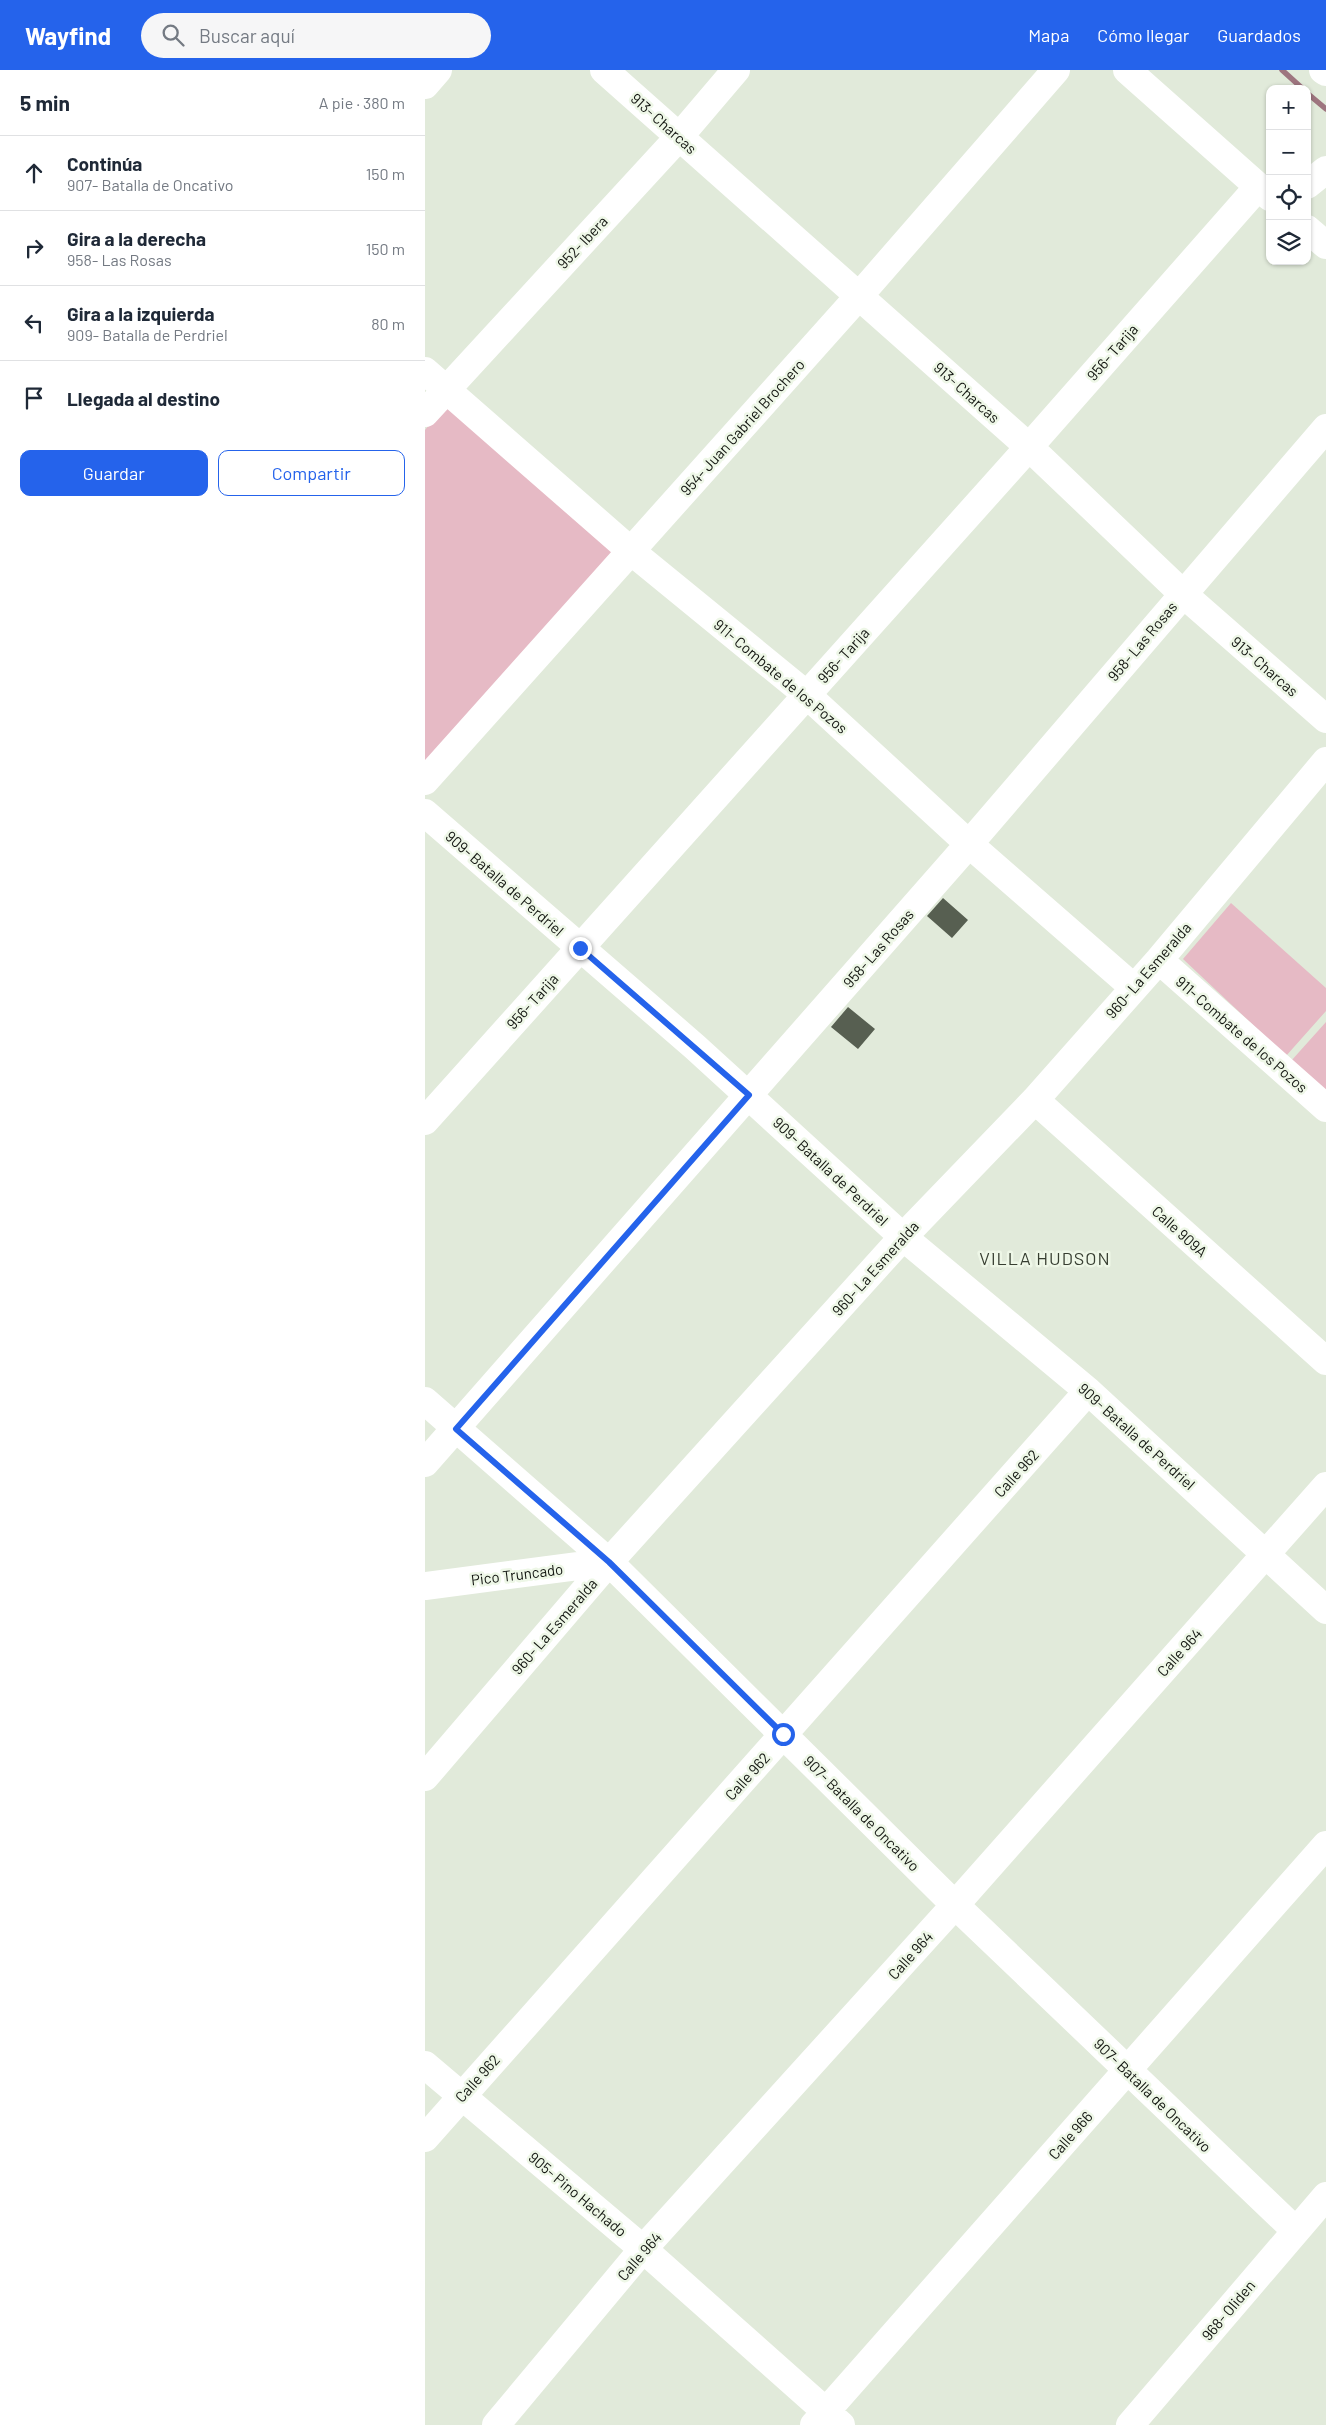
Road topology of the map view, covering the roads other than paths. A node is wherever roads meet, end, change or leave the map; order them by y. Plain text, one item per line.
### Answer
1 (438, 70) edge
2 (604, 70) edge
3 (736, 70) edge
4 (1056, 70) edge
5 (1127, 70) edge
6 (1323, 70) edge
7 (1326, 72) edge
8 (425, 85) edge
9 (679, 137) junction
10 (1326, 170) edge
11 (1311, 181) edge
12 (1266, 192) edge
13 (1311, 232) edge
14 (1326, 245) edge
15 (859, 296) junction
16 (425, 371) edge
17 (445, 390) junction
18 (425, 413) edge
19 (1326, 428) edge
20 (1029, 447) junction
21 (632, 552) junction
22 (1182, 594) junction
23 (807, 695) junction
24 (1326, 719) edge
25 (1326, 761) edge
26 (425, 781) edge
27 (425, 813) edge
28 (969, 844) junction
29 (580, 948) junction
30 (1159, 960) junction
31 (1133, 987) junction
32 (749, 1095) junction
33 (1035, 1100) junction
34 (1326, 1108) edge
35 (425, 1120) edge
36 (903, 1236) junction
37 (1326, 1361) edge
38 (1088, 1391) junction
39 (425, 1401) edge
40 (456, 1429) junction
41 (425, 1463) edge
42 (1326, 1486) edge
43 (1266, 1554) junction
44 (609, 1562) junction
45 (425, 1586) edge
46 (1326, 1610) edge
47 (783, 1734) junction
48 (425, 1777) edge
49 (1326, 1845) edge
50 (955, 1905) junction
51 (425, 2065) edge
52 (1127, 2070) junction
53 (462, 2095) junction
54 (425, 2138) edge
55 (1326, 2196) edge
56 (1295, 2230) junction
57 (643, 2249) junction
58 (827, 2421) edge
59 (496, 2425) edge
60 (1130, 2425) edge

1 - 8 street
2 - 9 street, 913- Charcas
3 - 9 street, 952- Ibera
4 - 15 street, 954- Juan Gabriel Brochero
5 - 12 street
6 - 7 street
9 - 15 street, 913- Charcas
9 - 17 street, 952- Ibera
10 - 11 street
12 - 20 street, 956- Tarija
13 - 14 street
15 - 20 street, 913- Charcas
15 - 21 street, 954- Juan Gabriel Brochero
16 - 17 street, 911- Combate de los Pozos
17 - 18 street, 952- Ibera
17 - 21 street, 911- Combate de los Pozos
19 - 22 street, 958- Las Rosas
20 - 22 street, 913- Charcas
20 - 23 street, 956- Tarija
21 - 23 street, 911- Combate de los Pozos
21 - 26 street, 954- Juan Gabriel Brochero
22 - 24 street, 913- Charcas
22 - 28 street, 958- Las Rosas
23 - 28 street, 911- Combate de los Pozos
23 - 29 street, 956- Tarija
25 - 30 street, 960- La Esmeralda
27 - 29 street, 909- Batalla de Perdriel
28 - 31 street, 911- Combate de los Pozos
28 - 32 street, 958- Las Rosas
29 - 32 street, 909- Batalla de Perdriel
29 - 35 street, 956- Tarija
30 - 31 street, 960- La Esmeralda
30 - 34 street, 911- Combate de los Pozos
31 - 33 street, 960- La Esmeralda
32 - 36 street, 909- Batalla de Perdriel
32 - 40 street, 958- Las Rosas
33 - 36 street, 960- La Esmeralda
33 - 37 street, Calle 909A
36 - 38 street, 909- Batalla de Perdriel
36 - 44 street, 960- La Esmeralda
38 - 43 street, 909- Batalla de Perdriel
38 - 47 street, Calle 962
39 - 40 street, 907- Batalla de Oncativo
40 - 41 street, 958- Las Rosas
40 - 44 street, 907- Batalla de Oncativo
42 - 43 street, Calle 964
43 - 46 street, 909- Batalla de Perdriel
43 - 50 street, Calle 964
44 - 45 street, Pico Truncado
44 - 47 street, 907- Batalla de Oncativo
44 - 48 street, 960- La Esmeralda
47 - 50 street, 907- Batalla de Oncativo
47 - 53 street, Calle 962
49 - 52 street, Calle 966
50 - 52 street, 907- Batalla de Oncativo
50 - 57 street, Calle 964
51 - 53 street, 905- Pino Hachado
52 - 56 street, 907- Batalla de Oncativo
52 - 58 street, Calle 966
53 - 54 street, Calle 962
53 - 57 street, 905- Pino Hachado
55 - 56 street, 968- Oliden
56 - 60 street, 968- Oliden
57 - 58 street, 905- Pino Hachado
57 - 59 street, Calle 964

